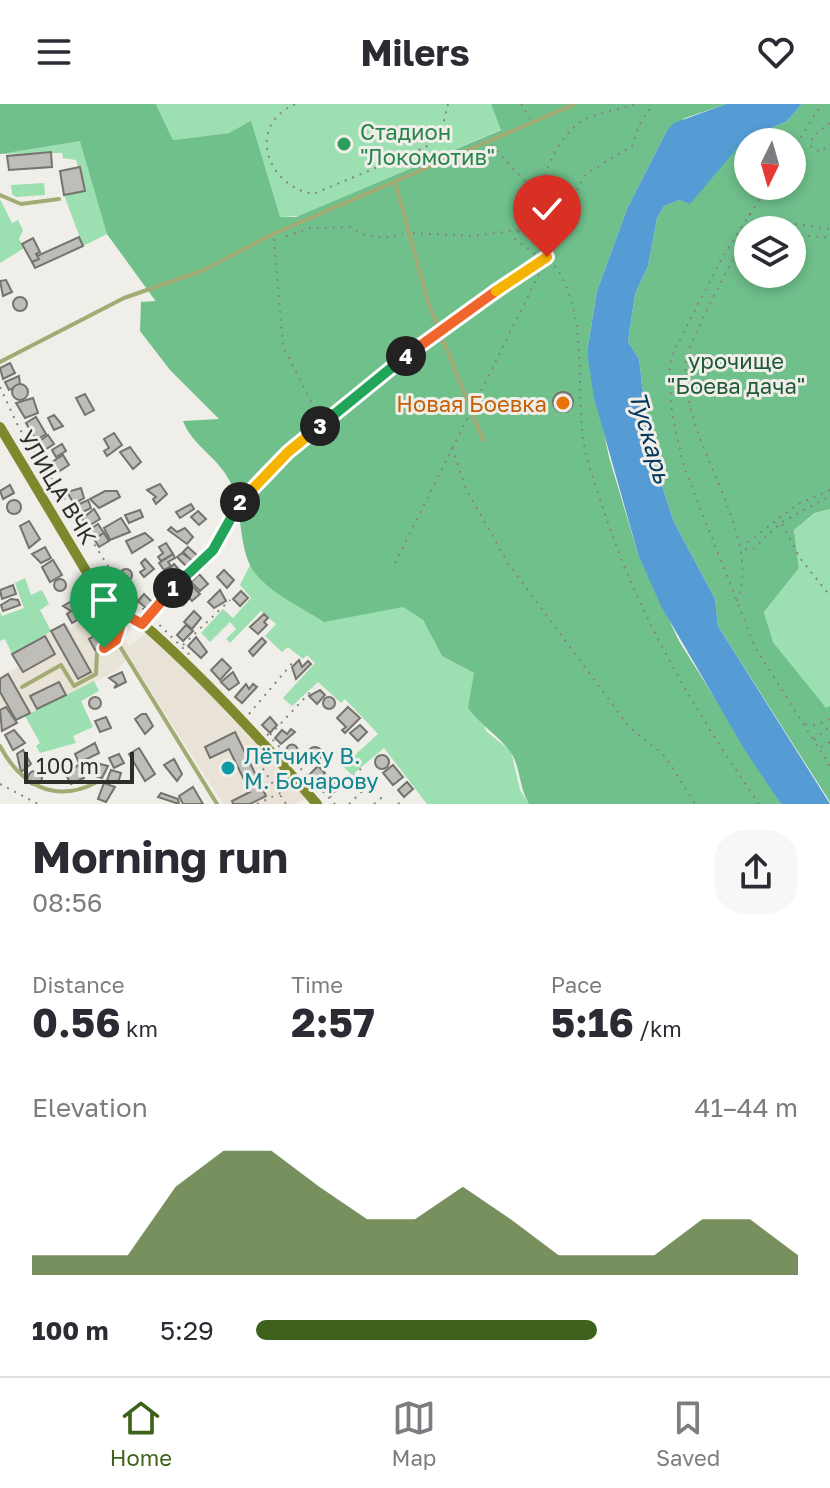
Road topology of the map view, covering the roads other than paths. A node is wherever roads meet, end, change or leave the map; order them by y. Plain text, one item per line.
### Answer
1 (575, 104) edge
2 (395, 182) junction
3 (0, 195) edge
4 (59, 199) dead end
5 (299, 216) dead end
6 (301, 223) junction
7 (0, 362) edge
8 (1, 431) edge
9 (483, 440) dead end
10 (124, 614) junction
11 (116, 640) junction
12 (22, 687) dead end
13 (0, 746) edge
14 (95, 783) dead end
15 (37, 794) dead end
16 (81, 797) dead end
17 (311, 802) edge
18 (217, 804) edge

1 - 2 lane
2 - 6 lane
2 - 9 lane
3 - 4 lane
5 - 6 lane
6 - 7 lane
8 - 10 main road, УЛИЦА ВЧК
10 - 11 lane
10 - 17 main road, УЛИЦА ВЧК
11 - 12 lane
11 - 18 lane
13 - 15 lane
14 - 16 lane

